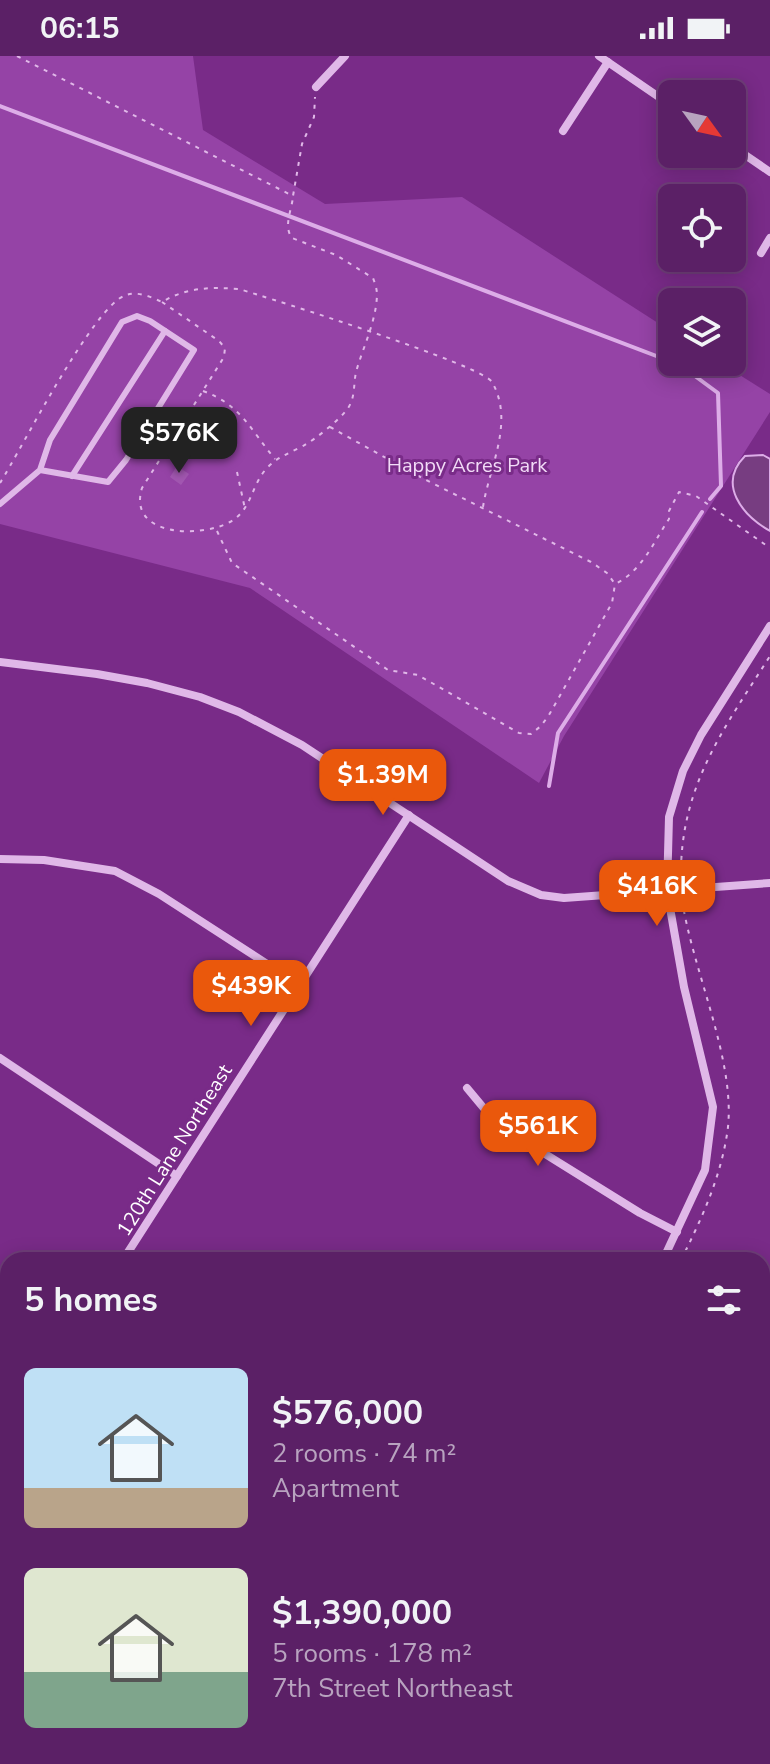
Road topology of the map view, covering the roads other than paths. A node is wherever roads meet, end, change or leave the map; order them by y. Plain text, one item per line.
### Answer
1 (345, 56) edge
2 (599, 56) edge
3 (608, 62) junction
4 (316, 87) road end
5 (658, 96) edge
6 (563, 131) dead end
7 (746, 156) edge
8 (770, 172) edge
9 (770, 238) edge
10 (761, 253) dead end
11 (165, 331) junction
12 (40, 470) junction
13 (72, 476) junction
14 (0, 504) edge
15 (770, 626) edge
16 (0, 662) edge
17 (409, 815) junction
18 (0, 859) edge
19 (770, 883) edge
20 (667, 891) junction
21 (298, 984) junction
22 (0, 1058) edge
23 (467, 1088) dead end
24 (177, 1176) junction
25 (677, 1232) junction
26 (128, 1252) edge
27 (667, 1252) edge

1 - 4 street
2 - 3 street
3 - 5 street
3 - 6 street
7 - 8 street
9 - 10 street
11 - 12 lane
11 - 13 lane
11 - 13 lane
12 - 13 lane
12 - 14 lane
15 - 20 street
16 - 17 street
17 - 20 street
17 - 21 street, 120th Lane Northeast
18 - 21 street
19 - 20 street
20 - 25 street
21 - 24 street, 120th Lane Northeast
22 - 24 street
23 - 25 street
24 - 26 street, 120th Lane Northeast
25 - 27 street

